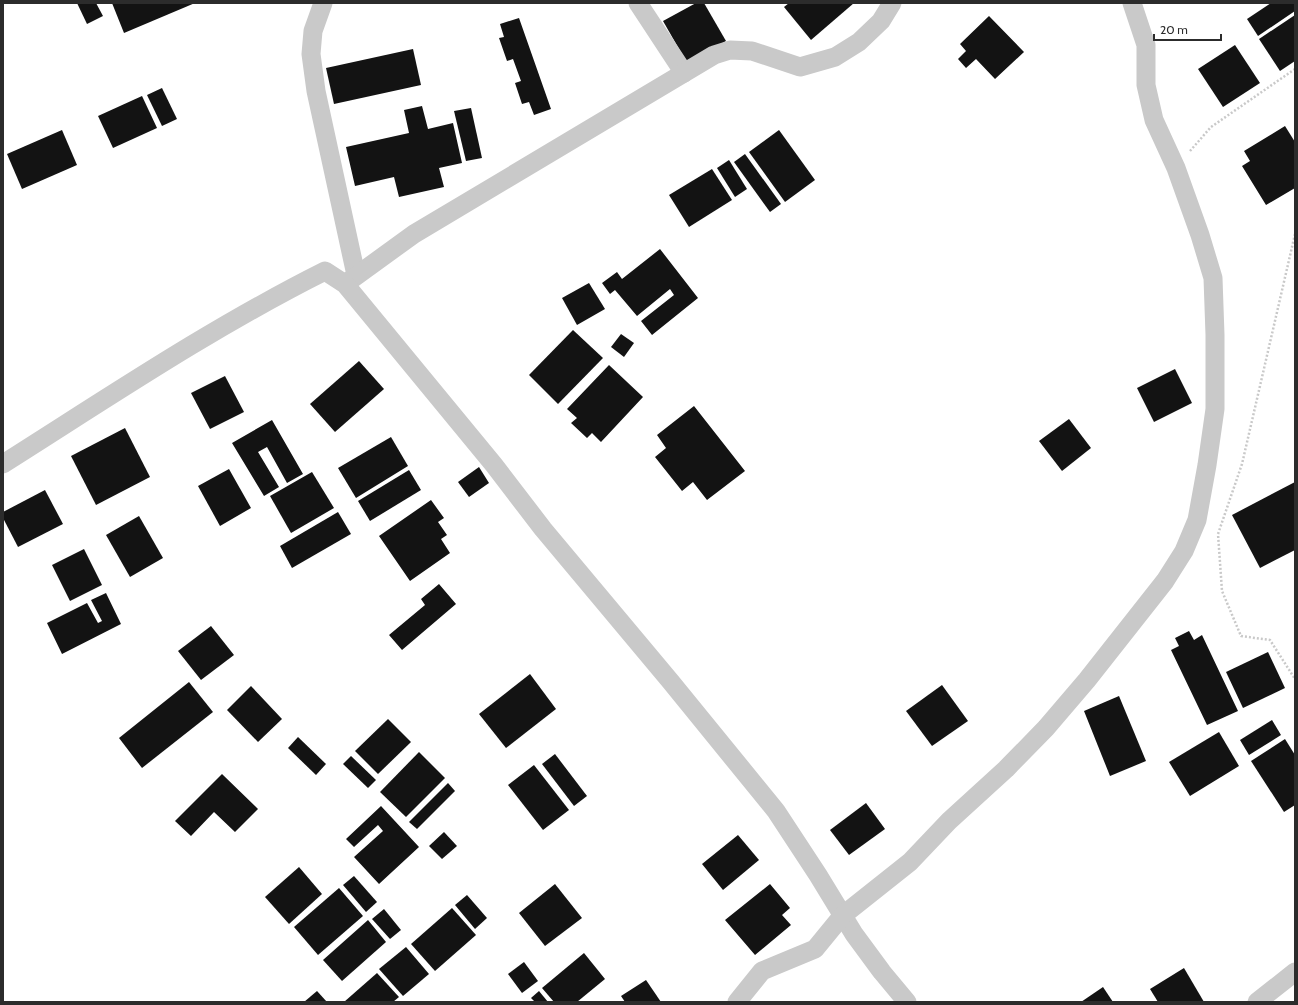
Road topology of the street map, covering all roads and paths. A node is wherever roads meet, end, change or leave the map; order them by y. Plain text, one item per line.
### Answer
1 (323, 3) edge
2 (638, 3) edge
3 (892, 3) edge
4 (1132, 3) edge
5 (1295, 69) edge
6 (684, 73) junction
7 (1176, 168) junction
8 (1295, 234) edge
9 (350, 279) junction
10 (3, 464) edge
11 (1295, 680) edge
12 (842, 916) junction
13 (1295, 972) edge
14 (737, 1002) edge
15 (907, 1002) edge
16 (1257, 1002) edge

1 - 9 street
2 - 6 street
3 - 6 street
4 - 7 street
5 - 7 path
6 - 9 street
7 - 12 street
8 - 11 path
9 - 10 street
9 - 12 street
12 - 14 street
12 - 15 street
13 - 16 street

